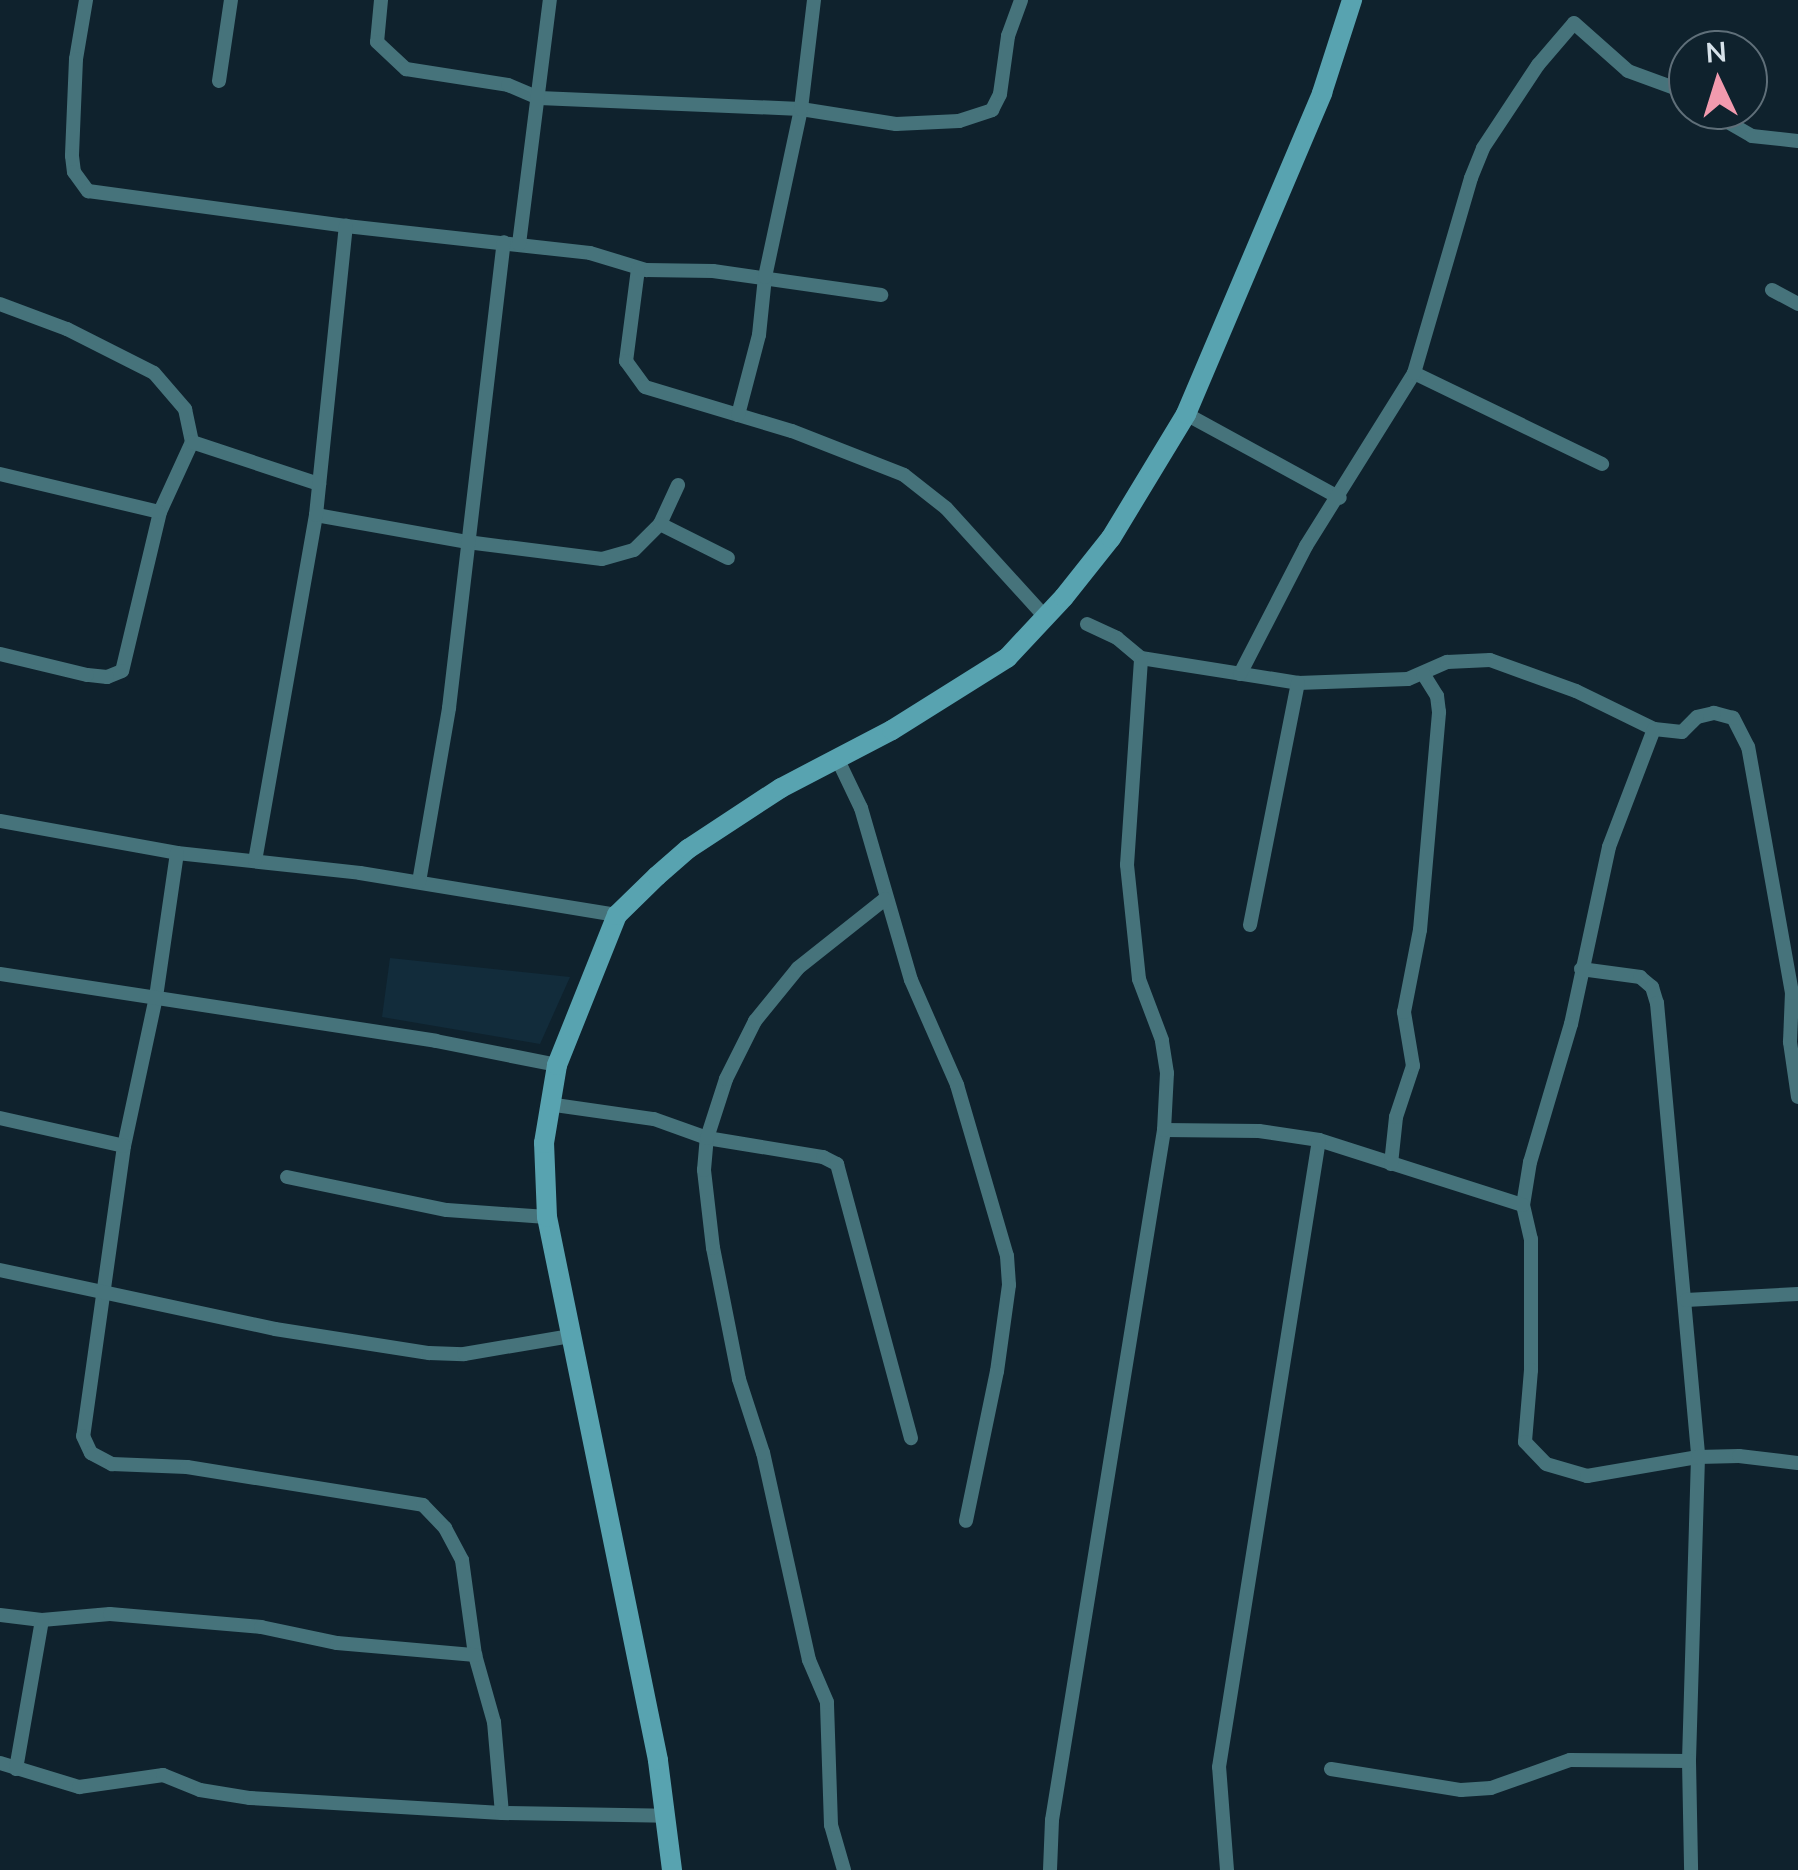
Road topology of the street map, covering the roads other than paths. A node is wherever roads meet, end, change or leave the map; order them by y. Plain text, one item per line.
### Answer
1 (86, 0) edge
2 (231, 0) edge
3 (381, 0) edge
4 (550, 0) edge
5 (814, 0) edge
6 (1022, 0) edge
7 (1352, 0) edge
8 (219, 80) dead end
9 (1668, 85) edge
10 (538, 98) junction
11 (801, 109) junction
12 (1742, 130) edge
13 (1798, 141) edge
14 (346, 226) junction
15 (511, 243) junction
16 (638, 269) junction
17 (766, 277) junction
18 (1772, 290) dead end
19 (882, 295) dead end
20 (0, 304) edge
21 (1798, 304) edge
22 (1414, 373) junction
23 (1186, 414) junction
24 (738, 415) junction
25 (192, 442) junction
26 (1602, 464) dead end
27 (0, 474) edge
28 (318, 484) junction
29 (678, 485) dead end
30 (1340, 498) junction
31 (160, 512) junction
32 (316, 515) junction
33 (660, 524) junction
34 (467, 542) junction
35 (728, 558) dead end
36 (1046, 618) junction
37 (1087, 624) dead end
38 (0, 654) edge
39 (1142, 658) junction
40 (1240, 674) junction
41 (1424, 675) junction
42 (1298, 683) junction
43 (1654, 729) junction
44 (837, 758) junction
45 (0, 821) edge
46 (177, 853) junction
47 (255, 860) junction
48 (419, 882) junction
49 (885, 899) junction
50 (617, 916) junction
51 (1250, 925) dead end
52 (1582, 970) junction
53 (0, 974) edge
54 (156, 997) junction
55 (558, 1064) junction
56 (1798, 1096) edge
57 (548, 1104) junction
58 (0, 1118) edge
59 (1164, 1130) junction
60 (708, 1138) junction
61 (1319, 1140) junction
62 (124, 1146) junction
63 (1391, 1164) junction
64 (288, 1176) dead end
65 (1523, 1206) junction
66 (547, 1217) junction
67 (0, 1270) edge
68 (103, 1293) junction
69 (1798, 1294) edge
70 (1686, 1300) junction
71 (570, 1336) junction
72 (911, 1438) dead end
73 (1698, 1458) junction
74 (1798, 1463) edge
75 (966, 1521) dead end
76 (0, 1615) edge
77 (42, 1620) junction
78 (475, 1655) junction
79 (1689, 1761) junction
80 (0, 1763) edge
81 (1331, 1768) dead end
82 (16, 1769) junction
83 (502, 1813) junction
84 (666, 1816) junction
85 (672, 1870) edge
86 (844, 1870) edge
87 (1050, 1870) edge
88 (1228, 1870) edge
89 (1691, 1870) edge

1 - 14 street
2 - 8 street
3 - 10 street
4 - 10 street
5 - 11 street
6 - 11 street
7 - 23 street
9 - 22 street
10 - 11 street
10 - 15 street
11 - 17 street
12 - 13 street
14 - 15 street
14 - 28 street
15 - 16 street
15 - 34 street
16 - 17 street
16 - 24 street
17 - 19 street
17 - 24 street
18 - 21 street
20 - 25 street
22 - 26 street
22 - 30 street
23 - 30 street
23 - 36 street
24 - 36 street
25 - 28 street
25 - 31 street
27 - 31 street
28 - 32 street
29 - 33 street
30 - 40 street
31 - 38 street
32 - 34 street
32 - 47 street
33 - 34 street
33 - 35 street
34 - 48 street
36 - 44 street
37 - 39 street
39 - 40 street
39 - 59 street
40 - 42 street
41 - 42 street
41 - 43 street
41 - 63 street
42 - 51 street
43 - 52 street
43 - 56 street
44 - 49 street
44 - 50 street
45 - 46 street
46 - 47 street
46 - 54 street
47 - 48 street
48 - 50 street
49 - 60 street
49 - 75 street
50 - 55 street
52 - 65 street
52 - 70 street
53 - 54 street
54 - 55 street
54 - 62 street
55 - 57 street
57 - 60 street
57 - 66 street
58 - 62 street
59 - 61 street
59 - 87 street
60 - 72 street
60 - 86 street
61 - 63 street
61 - 88 street
62 - 68 street
63 - 65 street
64 - 66 street
65 - 73 street
66 - 71 street
67 - 68 street
68 - 71 street
68 - 78 street
69 - 70 street
70 - 73 street
71 - 84 street
73 - 74 street
73 - 79 street
76 - 77 street
77 - 78 street
77 - 82 street
78 - 83 street
79 - 81 street
79 - 89 street
80 - 82 street
82 - 83 street
83 - 84 street
84 - 85 street

